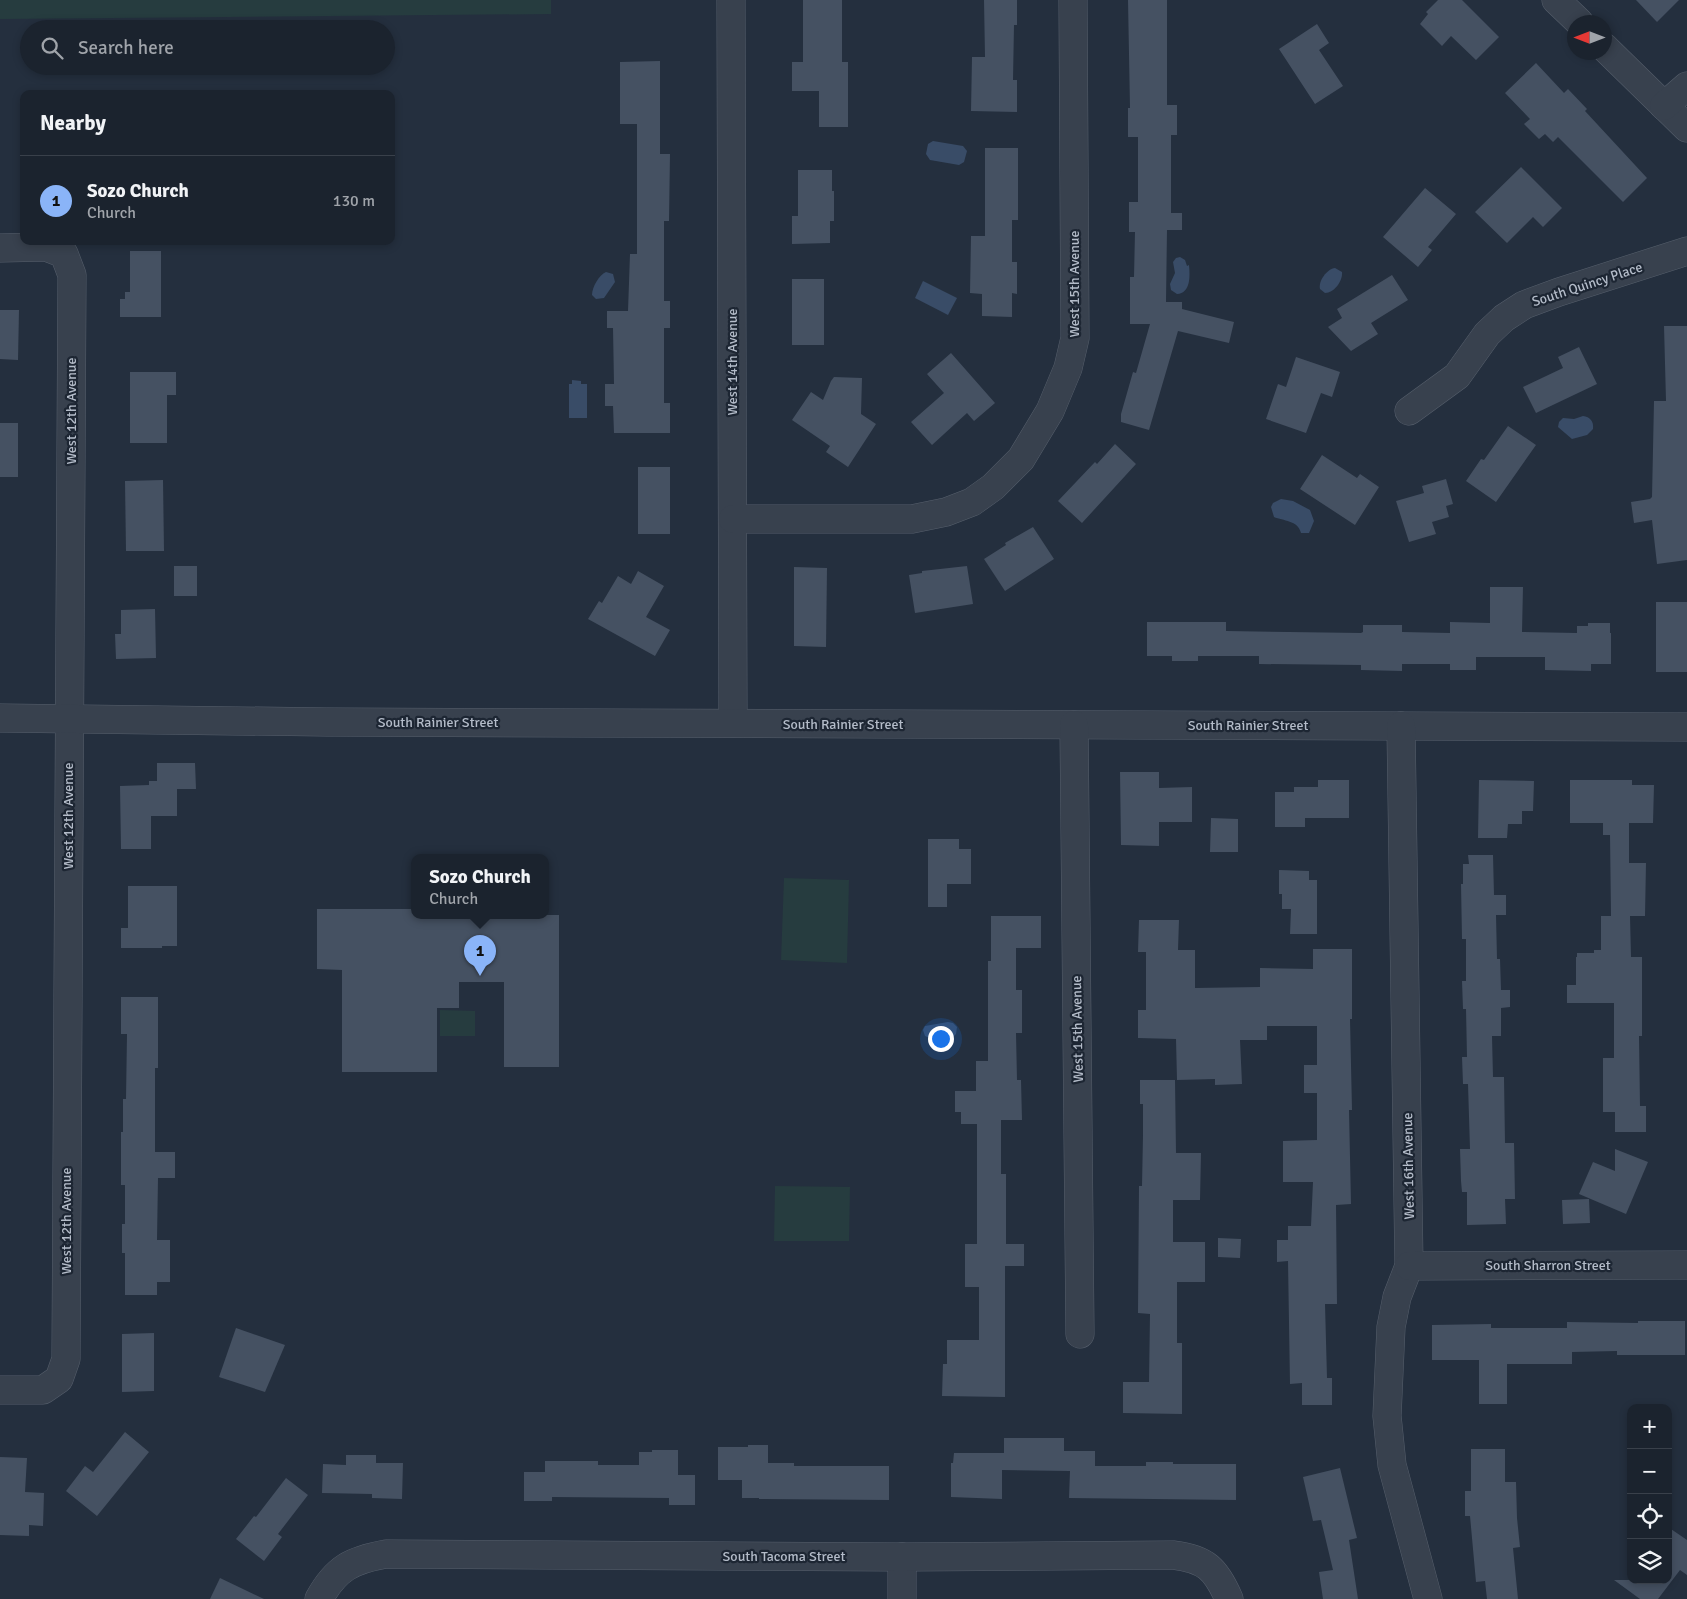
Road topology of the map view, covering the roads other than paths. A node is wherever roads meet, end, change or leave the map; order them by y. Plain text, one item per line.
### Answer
1 (732, 0) edge
2 (1073, 0) edge
3 (1556, 0) edge
4 (1572, 15) edge
5 (1612, 55) edge
6 (1687, 86) edge
7 (1664, 106) junction
8 (1687, 128) edge
9 (0, 248) edge
10 (1687, 251) edge
11 (1409, 411) dead end
12 (733, 518) junction
13 (0, 718) edge
14 (69, 719) junction
15 (733, 723) junction
16 (1074, 725) junction
17 (1400, 726) junction
18 (1687, 727) edge
19 (1687, 1265) edge
20 (1409, 1266) junction
21 (1080, 1334) dead end
22 (0, 1390) edge
23 (902, 1557) junction
24 (319, 1599) edge
25 (902, 1599) edge
26 (1229, 1599) edge
27 (1428, 1599) edge

1 - 12 street, West 14th Avenue
2 - 12 street, West 15th Avenue
3 - 4 street
5 - 7 street
6 - 7 street
7 - 8 street
9 - 14 street, West 12th Avenue
10 - 11 street, South Quincy Place
12 - 15 street, West 14th Avenue
13 - 14 street, South Rainier Street
14 - 15 street, South Rainier Street
14 - 22 street, West 12th Avenue
15 - 16 street, South Rainier Street
16 - 17 street, South Rainier Street
16 - 21 street, West 15th Avenue
17 - 18 street, South Rainier Street
17 - 20 street, West 16th Avenue
19 - 20 street, South Sharron Street
20 - 27 street, West 16th Avenue
23 - 24 street, South Tacoma Street
23 - 25 street
23 - 26 street, South Tacoma Street

